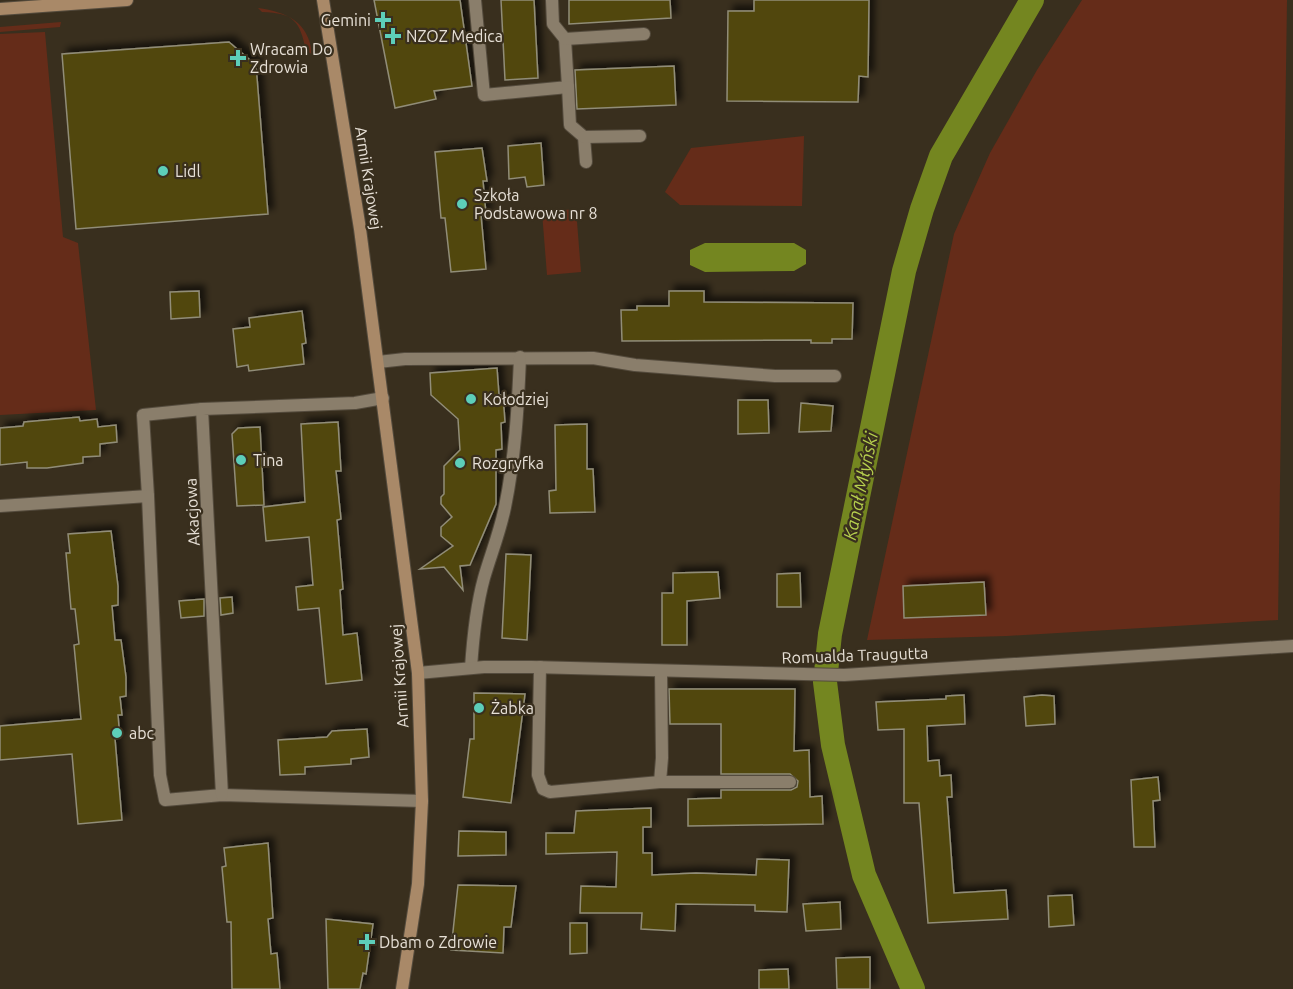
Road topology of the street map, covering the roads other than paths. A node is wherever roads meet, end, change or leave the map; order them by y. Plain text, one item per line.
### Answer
1 (127, 0) edge
2 (323, 0) edge
3 (475, 0) edge
4 (552, 0) edge
5 (0, 9) edge
6 (644, 34) dead end
7 (565, 39) junction
8 (568, 87) junction
9 (640, 136) dead end
10 (584, 137) junction
11 (586, 162) dead end
12 (520, 357) junction
13 (378, 362) junction
14 (835, 376) dead end
15 (382, 398) junction
16 (202, 409) junction
17 (148, 496) junction
18 (0, 506) edge
19 (1293, 646) edge
20 (540, 667) junction
21 (471, 668) junction
22 (661, 670) junction
23 (418, 673) junction
24 (660, 782) junction
25 (790, 782) dead end
26 (222, 795) junction
27 (422, 801) junction
28 (402, 989) edge

1 - 5 street
2 - 13 street, Armii Krajowej
3 - 8 street
4 - 7 street
6 - 7 street
7 - 8 street
8 - 10 street
9 - 10 street
10 - 11 street
12 - 13 street
12 - 14 street
12 - 21 street
13 - 15 street, Armii Krajowej
15 - 16 street
15 - 23 street, Armii Krajowej
16 - 17 street
16 - 26 street, Akacjowa
17 - 18 street
17 - 26 street
19 - 22 street, Romualda Traugutta
20 - 21 street, Romualda Traugutta
20 - 22 street, Romualda Traugutta
20 - 24 street
21 - 23 street, Romualda Traugutta
22 - 24 street
23 - 27 street, Armii Krajowej
24 - 25 street
26 - 27 street
27 - 28 street, Armii Krajowej

